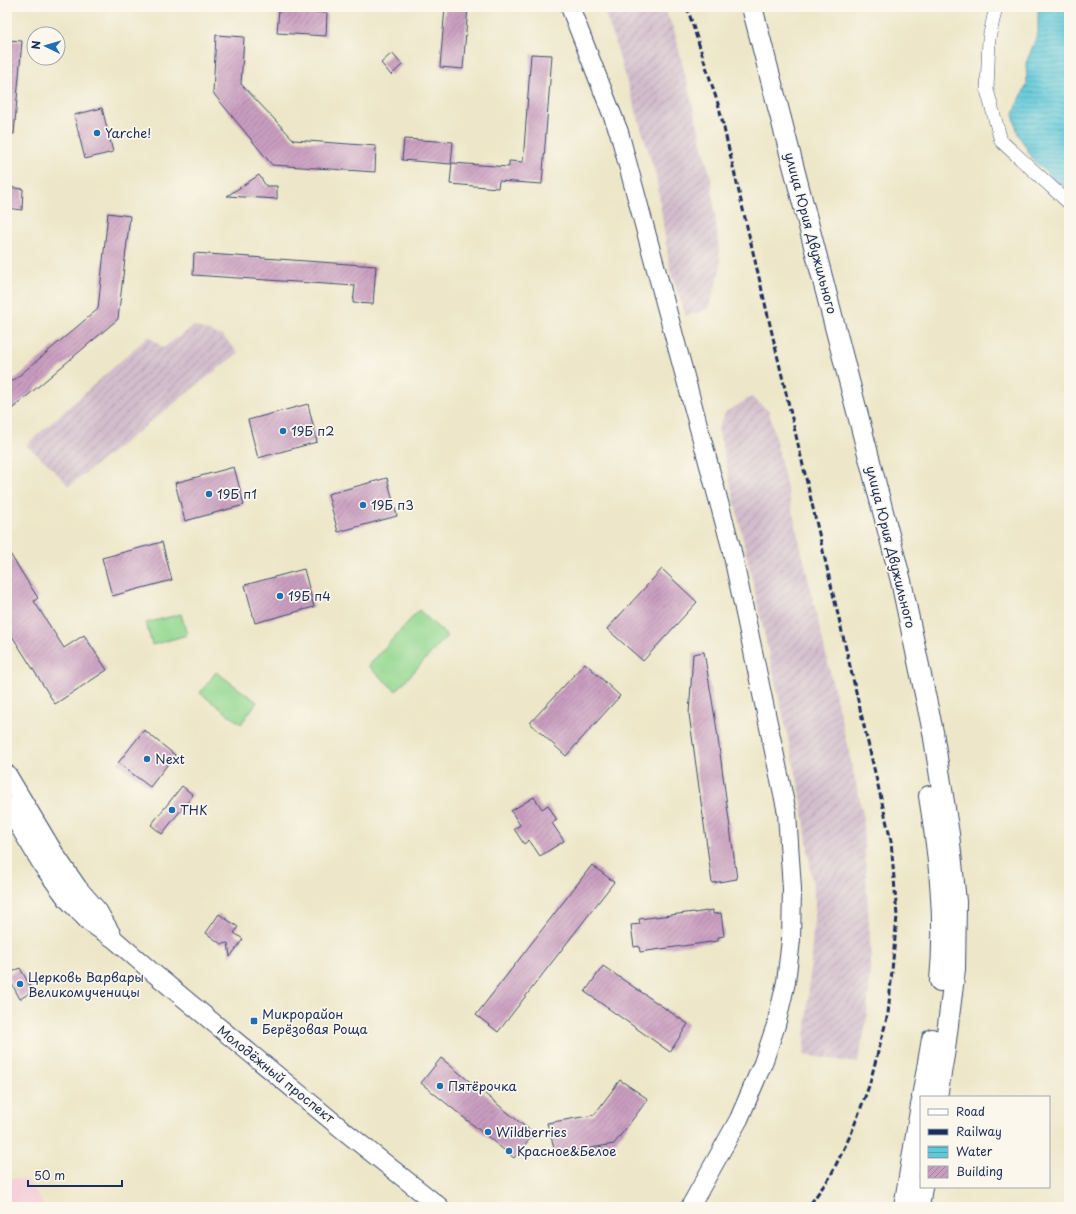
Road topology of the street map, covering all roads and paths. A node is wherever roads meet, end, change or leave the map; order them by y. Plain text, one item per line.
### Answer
1 (570, 7) edge
2 (739, 7) edge
3 (752, 7) edge
4 (996, 7) edge
5 (1069, 203) edge
6 (7, 774) edge
7 (7, 806) edge
8 (114, 939) junction
9 (922, 1096) edge
10 (937, 1096) edge
11 (920, 1111) edge
12 (922, 1188) edge
13 (440, 1207) edge
14 (690, 1207) edge
15 (904, 1207) edge
16 (919, 1207) edge

1 - 14 street
2 - 9 main road, улица Юрия Двужильного
3 - 10 main road, улица Юрия Двужильного
4 - 5 street
6 - 8 street, Молодёжный проспект
7 - 8 street, Молодёжный проспект
8 - 13 street, Молодёжный проспект
11 - 15 main road
12 - 16 main road

